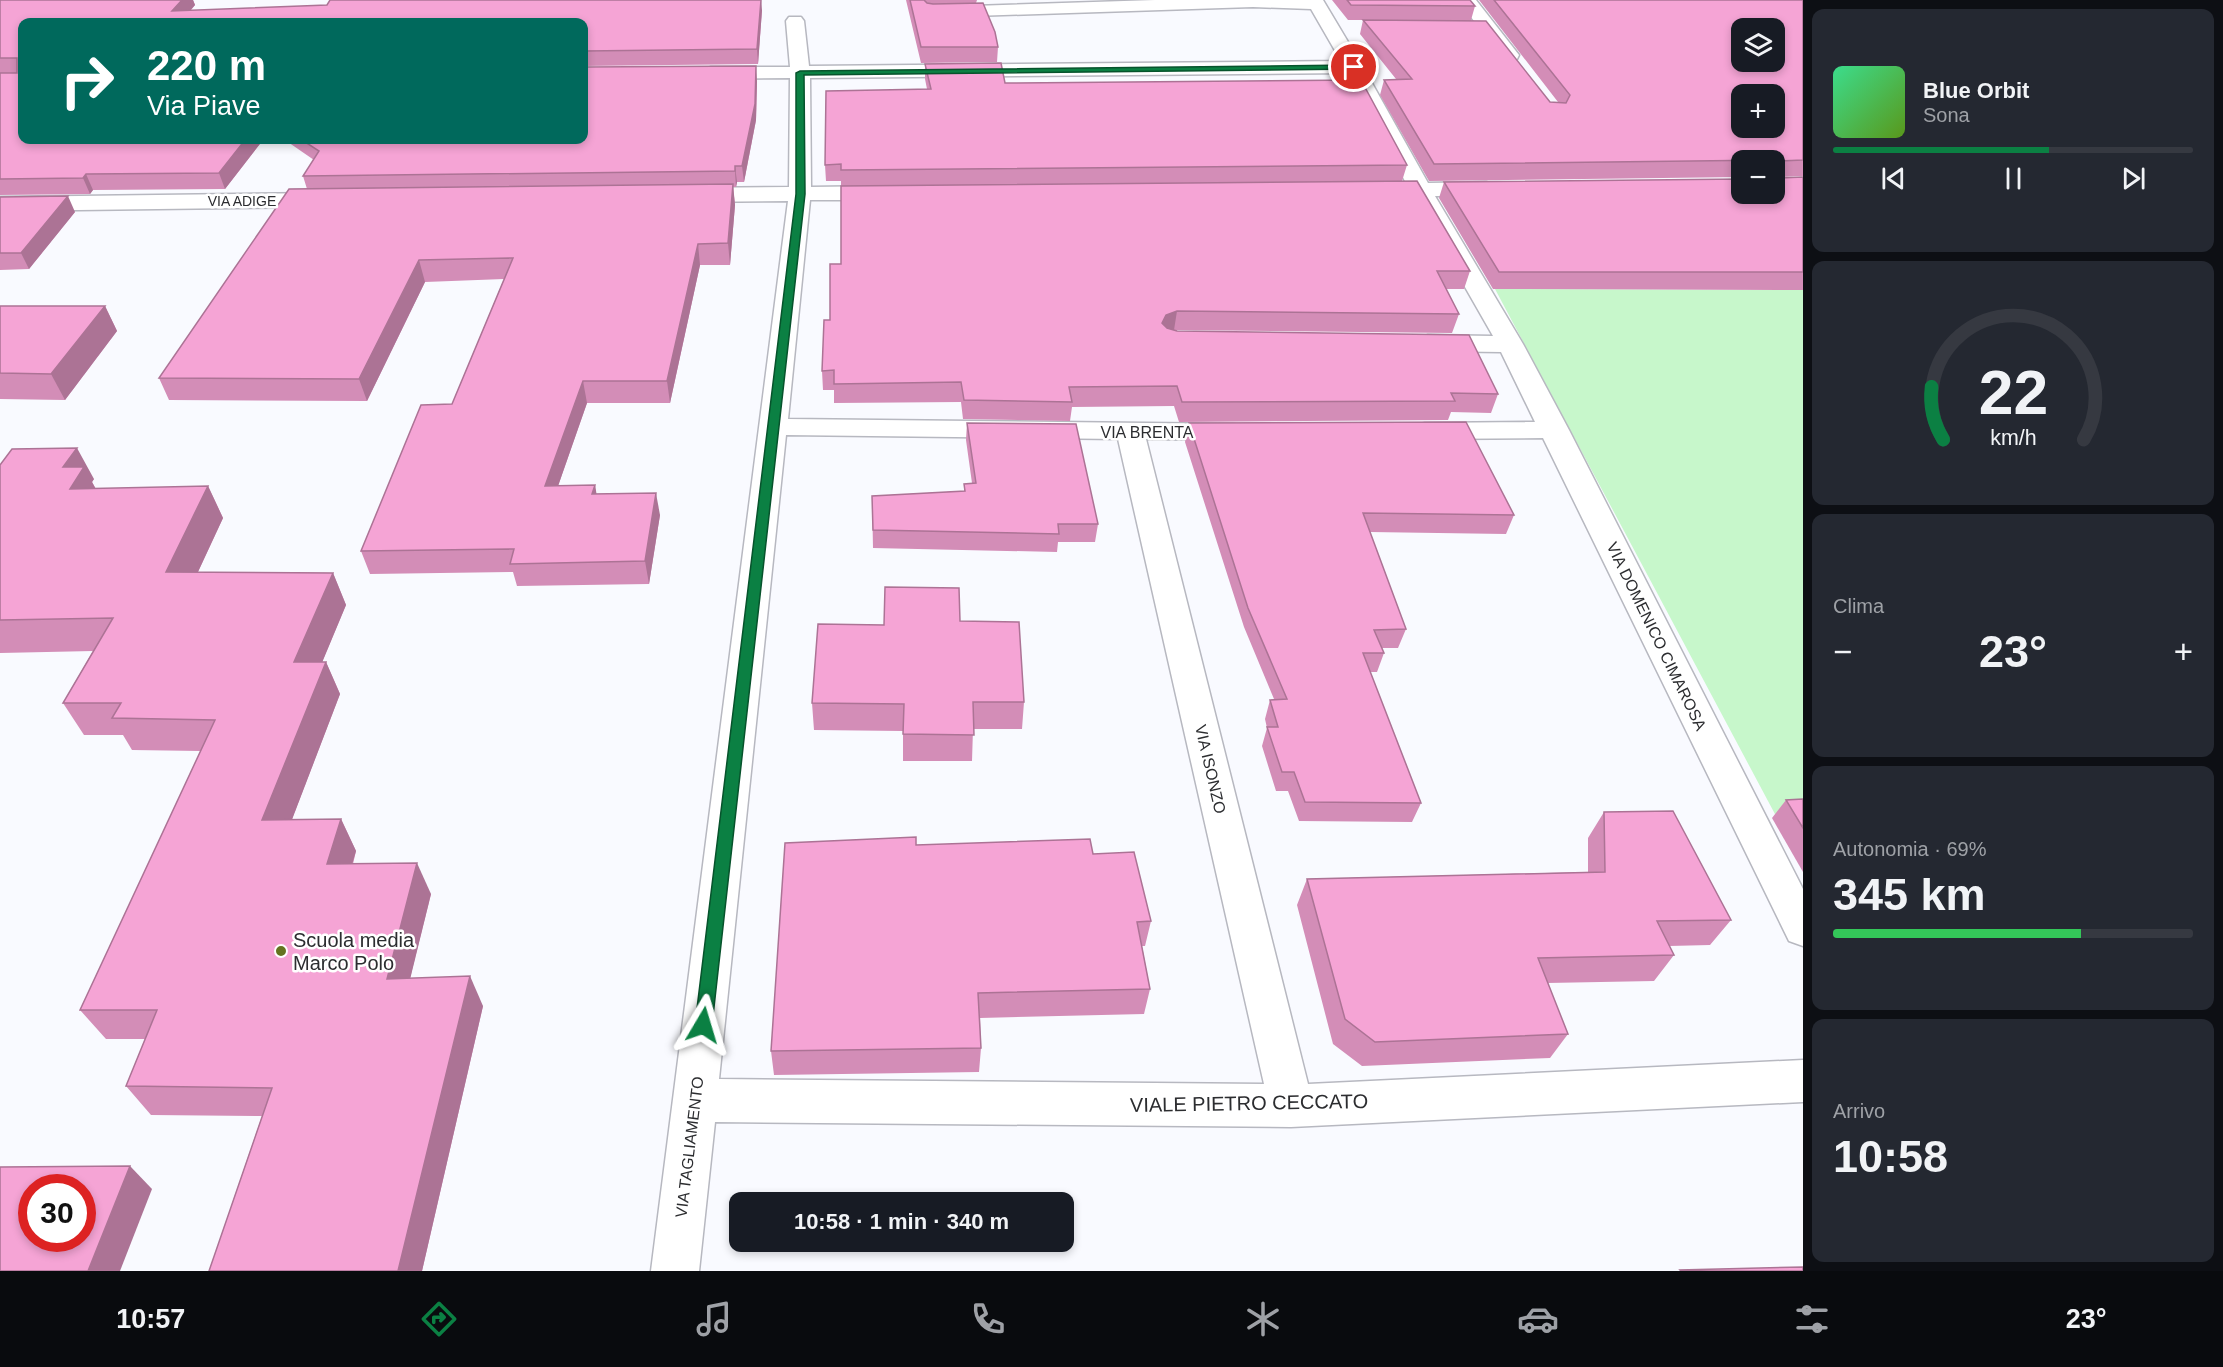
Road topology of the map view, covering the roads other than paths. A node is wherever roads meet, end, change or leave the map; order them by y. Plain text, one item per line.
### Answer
1 (1467, 0) edge
2 (1315, 2) edge
3 (933, 12) edge
4 (795, 21) dead end
5 (1329, 27) junction
6 (1352, 28) edge
7 (1466, 28) edge
8 (1490, 28) junction
9 (1518, 65) edge
10 (1354, 67) junction
11 (800, 73) junction
12 (697, 74) edge
13 (1504, 189) edge
14 (1361, 190) edge
15 (1420, 190) junction
16 (908, 193) edge
17 (800, 194) junction
18 (669, 196) edge
19 (345, 200) edge
20 (0, 204) edge
21 (1406, 342) edge
22 (1510, 344) junction
23 (774, 427) junction
24 (1555, 430) junction
25 (1402, 431) edge
26 (1130, 432) junction
27 (1260, 432) edge
28 (1803, 929) edge
29 (1803, 1081) edge
30 (695, 1100) junction
31 (1292, 1106) junction
32 (675, 1271) edge

1 - 8 street
2 - 3 street
2 - 5 street, VIA DOMENICO CIMAROSA
4 - 11 street, VIA TAGLIAMENTO
5 - 6 street
5 - 10 street, VIA DOMENICO CIMAROSA
7 - 8 street
8 - 9 street
10 - 11 street
10 - 15 street, VIA DOMENICO CIMAROSA
11 - 12 street
11 - 17 street, VIA TAGLIAMENTO
13 - 15 street
14 - 15 street
15 - 22 street, VIA DOMENICO CIMAROSA
16 - 17 street
17 - 18 street
17 - 23 street, VIA TAGLIAMENTO
19 - 20 street, VIA ADIGE
21 - 22 street
22 - 24 street, VIA DOMENICO CIMAROSA
23 - 26 street, VIA BRENTA
23 - 30 street, VIA TAGLIAMENTO
24 - 25 street
24 - 28 street, VIA DOMENICO CIMAROSA
26 - 27 street, VIA BRENTA
26 - 31 street, VIA ISONZO
29 - 31 street, VIALE PIETRO CECCATO
30 - 31 street, VIALE PIETRO CECCATO
30 - 32 street, VIA TAGLIAMENTO

